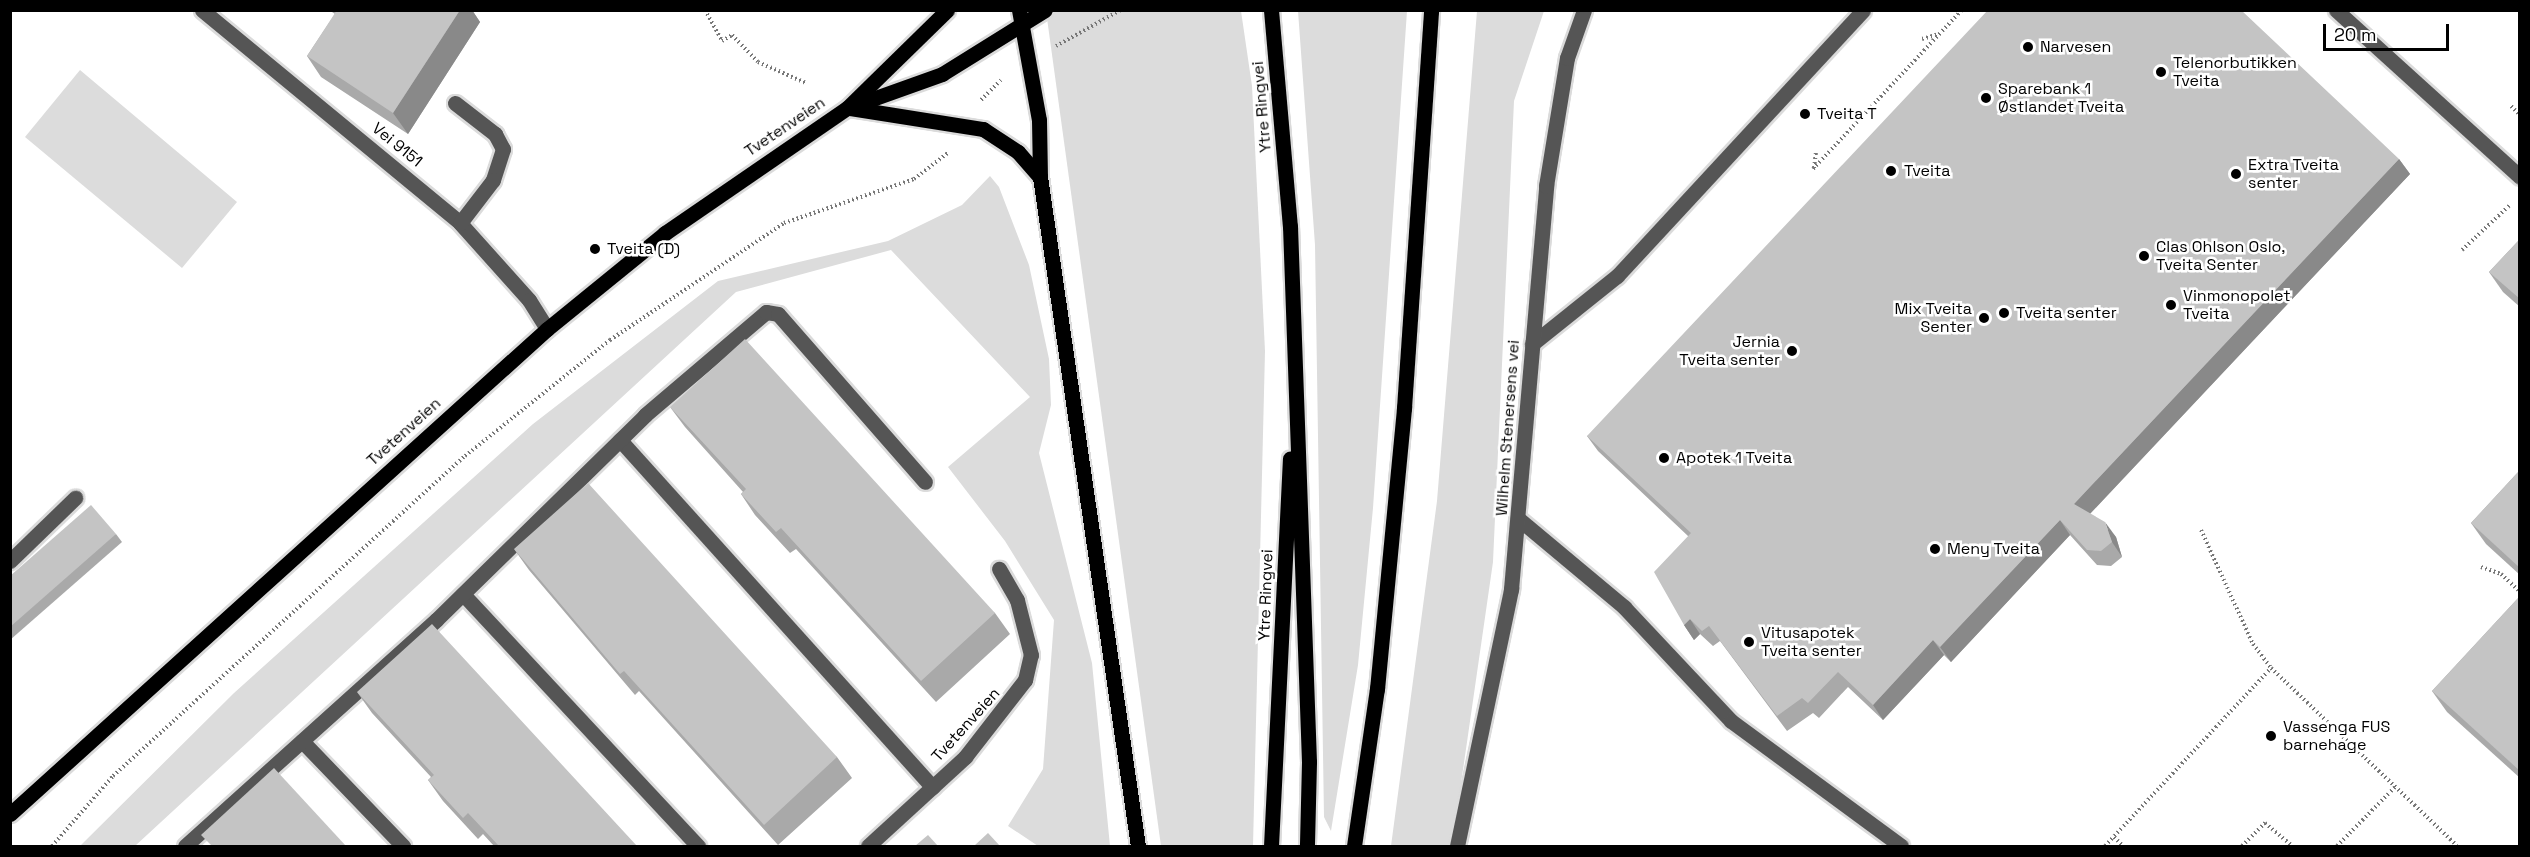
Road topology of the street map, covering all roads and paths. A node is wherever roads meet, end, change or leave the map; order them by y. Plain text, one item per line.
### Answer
1 (202, 10) edge
2 (705, 10) edge
3 (947, 10) edge
4 (1020, 10) edge
5 (1045, 10) edge
6 (1121, 10) edge
7 (1271, 10) edge
8 (1431, 10) edge
9 (1584, 10) edge
10 (1863, 10) edge
11 (1962, 10) edge
12 (2336, 10) edge
13 (1022, 26) junction
14 (1941, 34) junction
15 (1922, 39) dead end
16 (1064, 41) dead end
17 (1006, 76) dead end
18 (806, 83) dead end
19 (455, 103) dead end
20 (2511, 106) dead end
21 (847, 108) junction
22 (976, 109) dead end
23 (2520, 115) edge
24 (957, 143) dead end
25 (1816, 152) dead end
26 (1040, 177) junction
27 (2520, 177) edge
28 (2520, 195) edge
29 (460, 223) junction
30 (2462, 250) dead end
31 (547, 329) junction
32 (1294, 344) junction
33 (1532, 344) junction
34 (620, 440) junction
35 (925, 482) dead end
36 (75, 498) dead end
37 (1520, 520) junction
38 (2201, 530) dead end
39 (10, 561) edge
40 (2481, 567) dead end
41 (999, 569) dead end
42 (2520, 592) edge
43 (463, 594) junction
44 (2271, 668) junction
45 (302, 741) junction
46 (932, 787) junction
47 (2395, 787) junction
48 (10, 814) edge
49 (2114, 837) junction
50 (52, 846) edge
51 (185, 846) edge
52 (403, 846) edge
53 (698, 846) edge
54 (868, 846) edge
55 (1138, 846) edge
56 (1271, 846) edge
57 (1307, 846) edge
58 (1354, 846) edge
59 (1457, 846) edge
60 (1901, 846) edge
61 (2105, 846) edge
62 (2123, 846) edge
63 (2242, 846) edge
64 (2292, 846) edge
65 (2337, 846) edge
66 (2457, 846) edge

1 - 29 lane, Vei 9151
2 - 18 path
3 - 21 main road, Tvetenveien
4 - 13 main road
5 - 13 main road, Tvetenveien
6 - 16 path
7 - 32 main road, Ytre Ringvei
8 - 58 main road
9 - 33 lane, Wilhelm Stenersens vei
10 - 33 lane
11 - 14 path
12 - 27 lane
13 - 21 main road, Tvetenveien
13 - 26 main road
14 - 15 path
14 - 25 path
17 - 22 path
19 - 29 lane
20 - 23 path
21 - 26 main road
21 - 31 main road, Tvetenveien
24 - 50 path
26 - 55 main road
28 - 30 path
29 - 31 lane, Vei 9151
31 - 48 main road, Tvetenveien
32 - 56 main road, Ytre Ringvei
32 - 57 main road, Ytre Ringvei
33 - 37 lane, Wilhelm Stenersens vei
34 - 35 lane
34 - 43 lane
34 - 46 lane
36 - 39 lane
37 - 59 lane, Wilhelm Stenersens vei
37 - 60 lane
38 - 44 path
40 - 42 path
41 - 46 lane, Tvetenveien
43 - 45 lane
43 - 53 lane
44 - 47 path
44 - 49 path
45 - 51 lane
45 - 52 lane
46 - 54 lane, Tvetenveien
47 - 65 path
47 - 66 path
49 - 61 path
49 - 62 path
63 - 64 path

